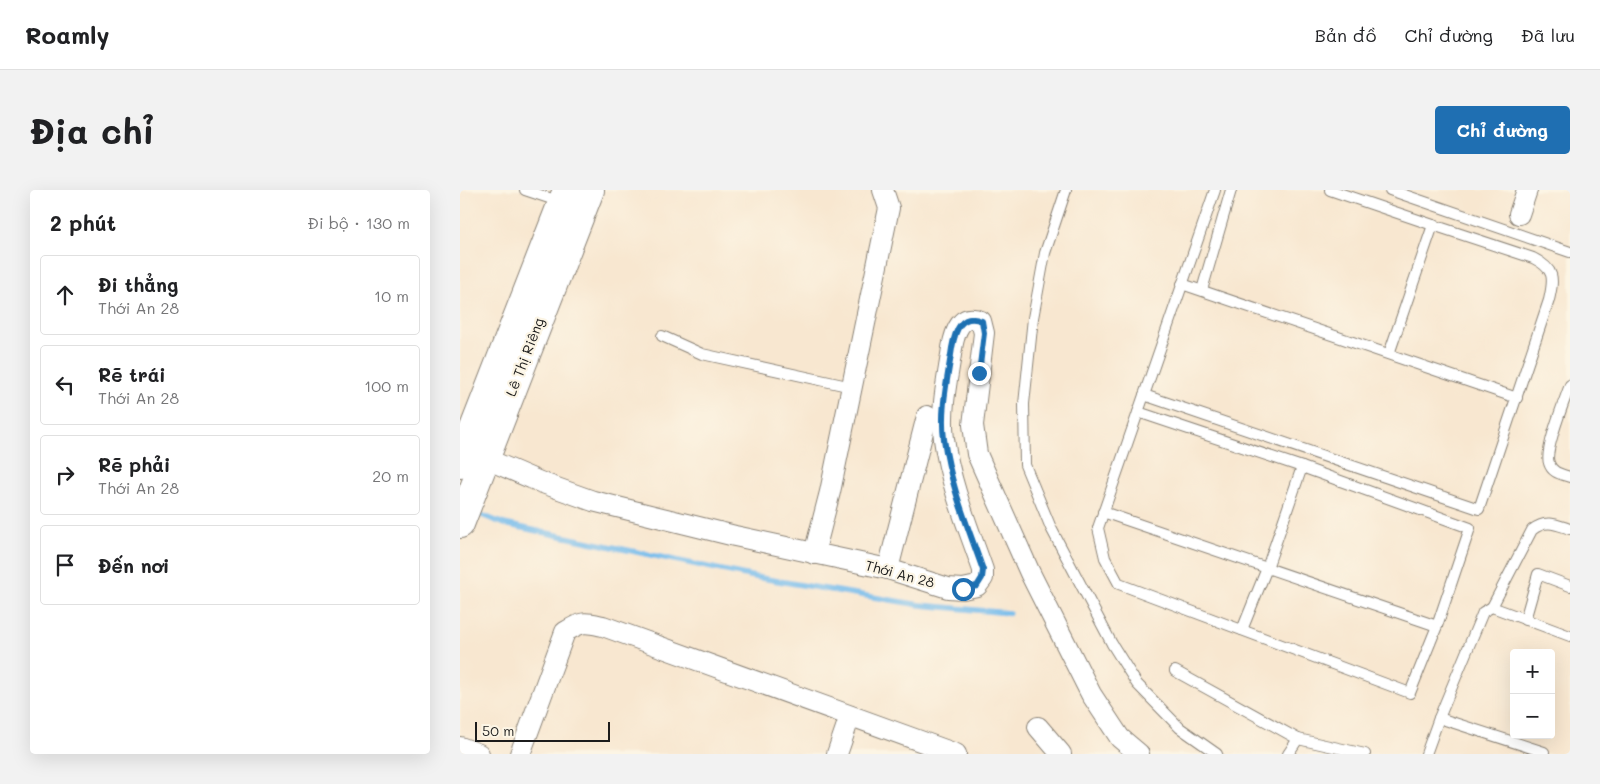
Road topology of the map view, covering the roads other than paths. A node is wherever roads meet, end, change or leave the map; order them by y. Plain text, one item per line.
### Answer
1 (525, 190) edge
2 (590, 190) edge
3 (883, 190) edge
4 (1066, 190) edge
5 (1215, 190) edge
6 (1231, 190) edge
7 (1330, 190) edge
8 (1390, 190) edge
9 (1527, 190) edge
10 (564, 196) edge
11 (1519, 214) dead end
12 (1433, 225) junction
13 (1570, 252) edge
14 (1182, 284) junction
15 (1202, 290) junction
16 (662, 336) dead end
17 (1388, 354) junction
18 (1570, 385) edge
19 (852, 387) junction
20 (1144, 395) junction
21 (1516, 398) junction
22 (1138, 412) junction
23 (927, 416) dead end
24 (1302, 467) junction
25 (474, 469) edge
26 (1570, 477) edge
27 (1103, 512) junction
28 (460, 524) edge
29 (1570, 529) edge
30 (814, 554) junction
31 (1267, 568) junction
32 (888, 569) junction
33 (1570, 586) edge
34 (1492, 608) junction
35 (1525, 620) junction
36 (1437, 626) junction
37 (1242, 630) junction
38 (1570, 636) edge
39 (1176, 672) dead end
40 (850, 716) junction
41 (1439, 718) junction
42 (1038, 727) dead end
43 (1298, 739) junction
44 (460, 747) edge
45 (1544, 752) dead end
46 (479, 754) edge
47 (520, 754) edge
48 (837, 754) edge
49 (956, 754) edge
50 (1062, 754) edge
51 (1138, 754) edge
52 (1217, 754) edge
53 (1288, 754) edge
54 (1365, 754) edge
55 (1426, 754) edge

1 - 10 lane
2 - 25 street, Lê Thị Riêng
3 - 19 street
4 - 52 lane
5 - 14 lane
6 - 15 lane
7 - 12 lane
8 - 13 lane
9 - 11 street
10 - 25 street, Lê Thị Riêng
12 - 17 lane
12 - 21 lane
14 - 15 lane
14 - 20 lane
15 - 17 lane
16 - 19 lane
17 - 21 lane
18 - 26 lane
19 - 30 street
20 - 21 lane
20 - 22 lane
22 - 24 lane
22 - 27 lane
23 - 32 street
24 - 31 lane
24 - 36 lane
25 - 28 street, Lê Thị Riêng
25 - 30 street, Thới An 28
27 - 31 lane
27 - 37 lane
29 - 34 lane
30 - 32 street, Thới An 28
31 - 36 lane
31 - 37 lane
32 - 51 street, Thới An 28
33 - 35 lane
34 - 35 lane
34 - 41 lane
35 - 38 lane
36 - 37 lane
39 - 43 lane
40 - 47 street
40 - 48 street
40 - 49 street
41 - 45 lane
41 - 55 lane
42 - 50 street
43 - 53 lane
43 - 54 lane
44 - 46 street

